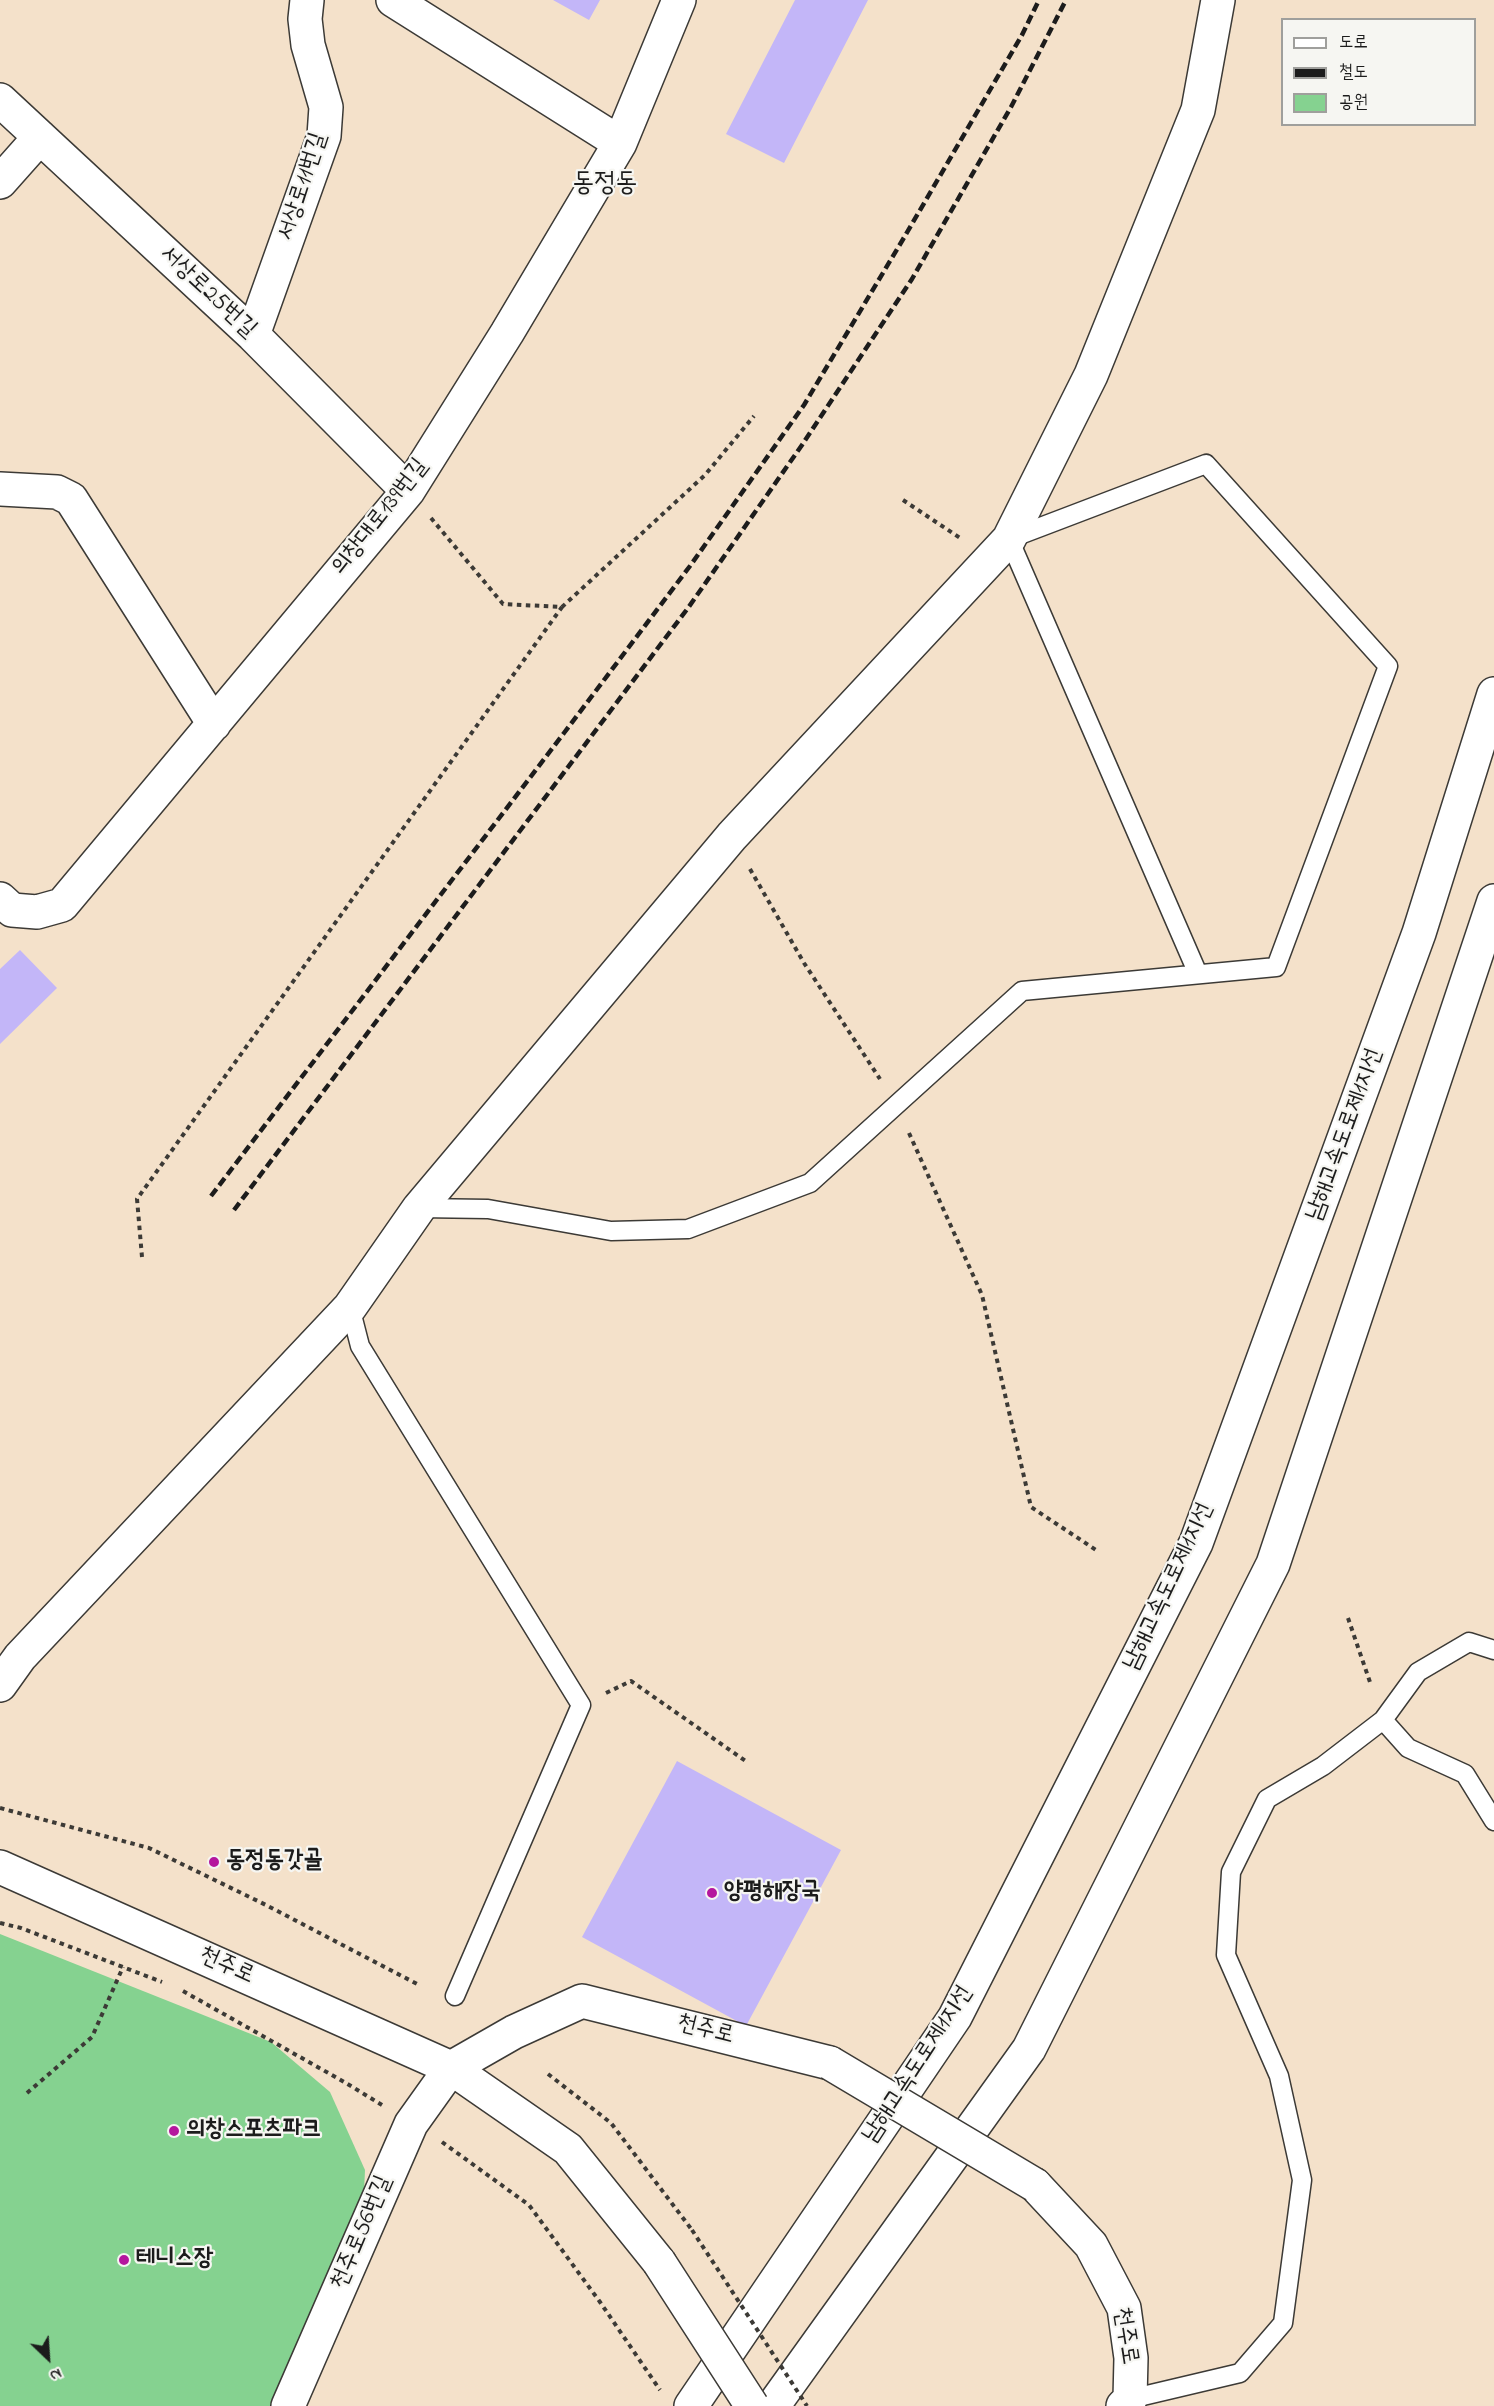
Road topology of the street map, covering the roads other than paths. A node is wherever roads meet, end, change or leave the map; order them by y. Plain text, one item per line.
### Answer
1 (307, 0) edge
2 (393, 0) edge
3 (679, 0) edge
4 (1218, 0) edge
5 (0, 100) edge
6 (40, 137) junction
7 (620, 143) junction
8 (0, 182) edge
9 (253, 335) junction
10 (0, 489) edge
11 (408, 491) junction
12 (1000, 549) junction
13 (1494, 694) edge
14 (214, 724) junction
15 (0, 899) edge
16 (1494, 901) edge
17 (1198, 974) junction
18 (419, 1208) junction
19 (350, 1307) junction
20 (1494, 1650) edge
21 (0, 1684) edge
22 (1383, 1720) junction
23 (1494, 1821) edge
24 (0, 1867) edge
25 (455, 1996) dead end
26 (451, 2068) junction
27 (678, 2401) edge
28 (1127, 2402) edge
29 (288, 2406) edge
30 (752, 2406) edge
31 (773, 2406) edge

1 - 9 main road, 서상로11번길
2 - 7 main road
3 - 7 main road, 의창대로139번길
4 - 12 main road
5 - 6 main road, 서상로25번길
6 - 8 main road
6 - 9 main road, 서상로25번길
7 - 11 main road, 의창대로139번길
9 - 11 main road, 서상로25번길
10 - 14 main road
11 - 14 main road, 의창대로139번길
12 - 17 lane
12 - 17 lane
12 - 18 main road
13 - 27 main road, 남해고속도로제1지선
14 - 15 main road, 의창대로139번길
16 - 31 main road
17 - 18 lane
18 - 19 main road
19 - 21 main road
19 - 25 lane
20 - 22 lane
22 - 23 lane
22 - 28 lane
24 - 26 main road, 천주로
26 - 28 main road, 천주로, bridge
26 - 29 main road, 천주로56번길
26 - 30 main road, 천주로, bridge

